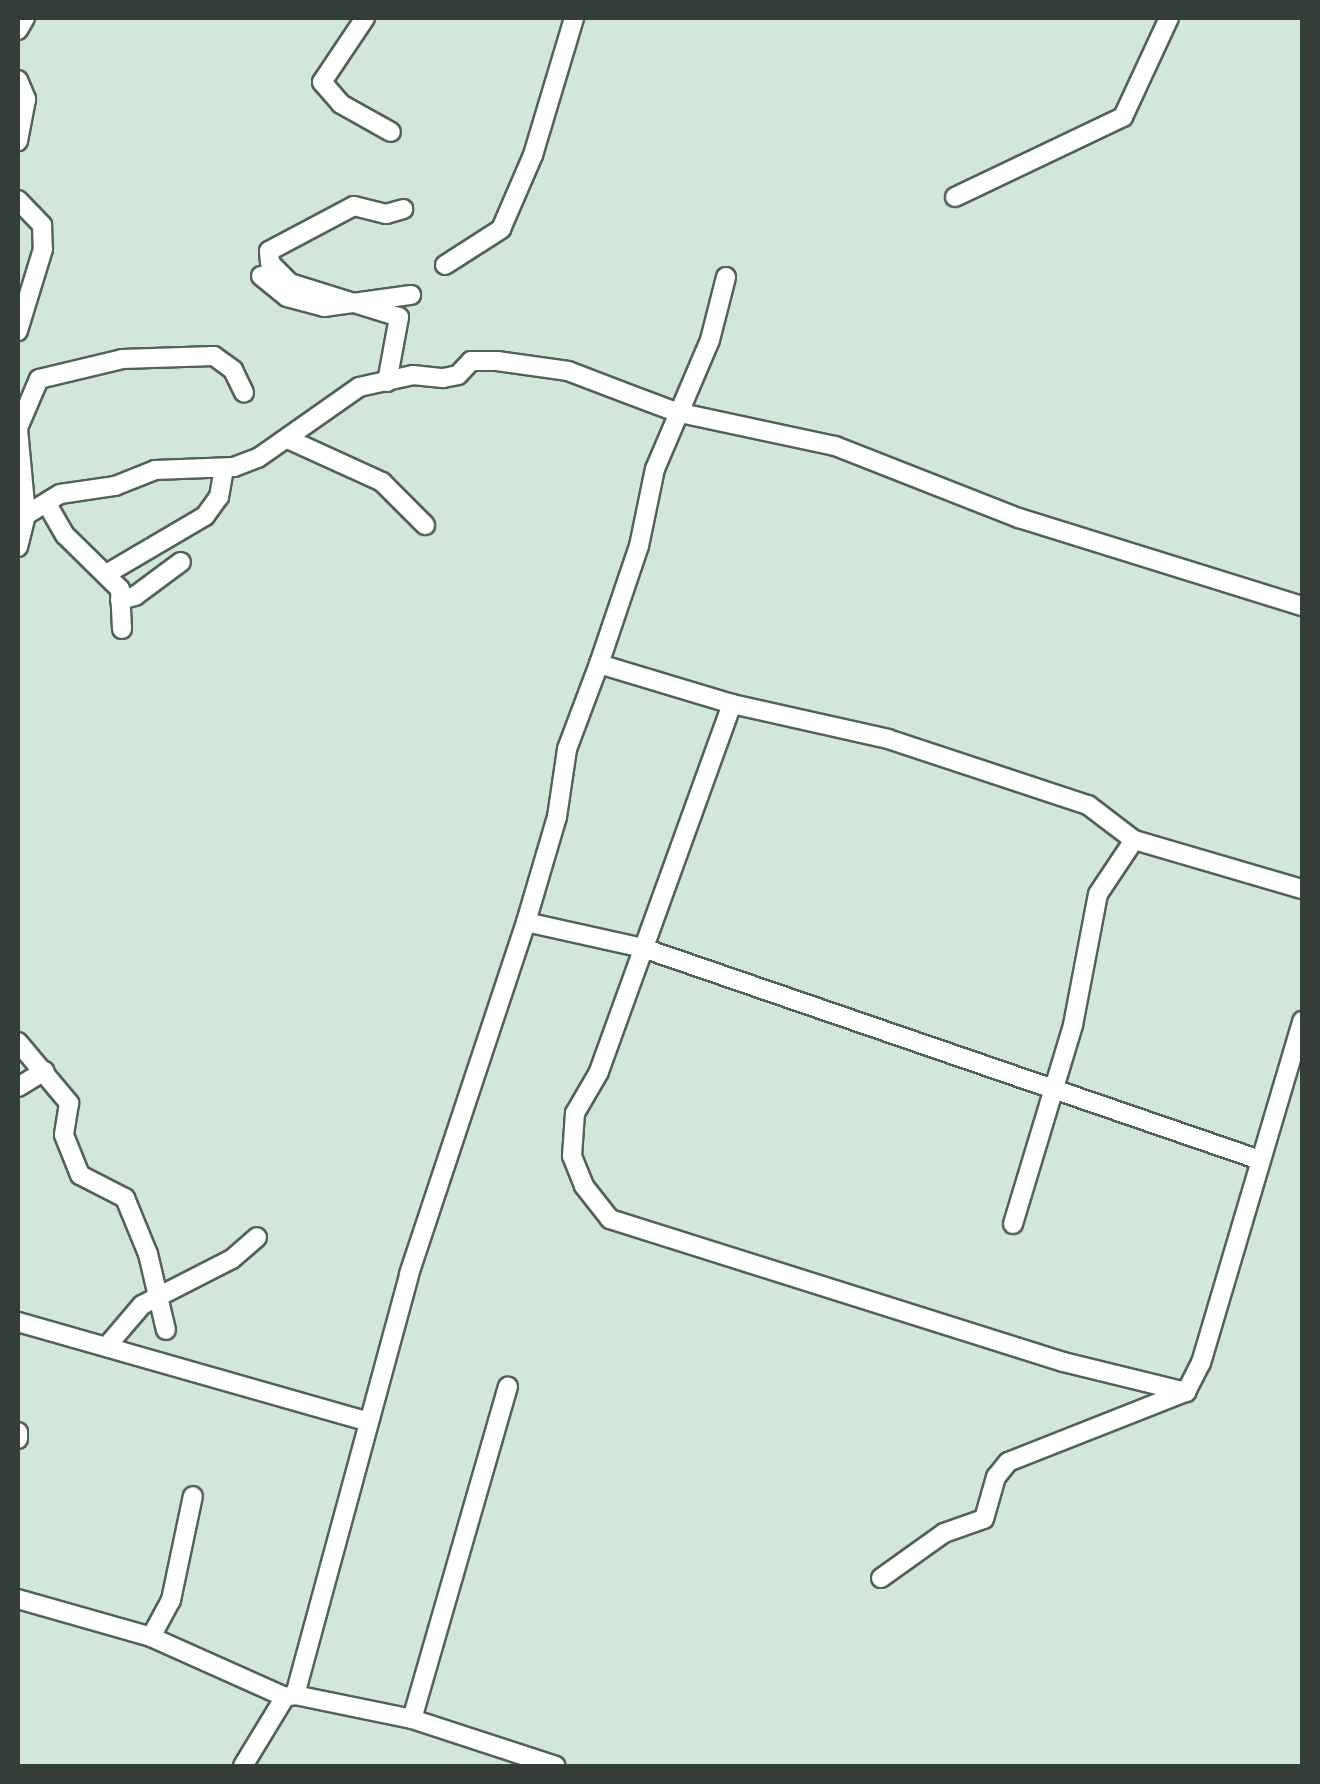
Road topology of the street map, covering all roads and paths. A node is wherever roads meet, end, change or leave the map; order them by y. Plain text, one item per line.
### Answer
1 (26, 18) edge
2 (365, 18) edge
3 (574, 18) edge
4 (1169, 18) edge
5 (18, 30) edge
6 (18, 80) edge
7 (391, 132) dead end
8 (18, 141) edge
9 (955, 197) dead end
10 (18, 200) edge
11 (403, 208) dead end
12 (444, 265) dead end
13 (262, 276) dead end
14 (726, 277) dead end
15 (411, 294) dead end
16 (346, 304) junction
17 (18, 331) edge
18 (387, 382) junction
19 (244, 393) dead end
20 (676, 412) junction
21 (290, 440) junction
22 (224, 468) junction
23 (47, 504) junction
24 (22, 518) edge
25 (425, 525) dead end
26 (18, 548) edge
27 (181, 562) dead end
28 (108, 573) junction
29 (120, 600) junction
30 (1302, 606) edge
31 (122, 629) dead end
32 (598, 664) junction
33 (732, 704) junction
34 (1134, 840) junction
35 (1302, 888) edge
36 (526, 922) junction
37 (642, 948) junction
38 (1302, 1021) edge
39 (18, 1042) edge
40 (45, 1071) junction
41 (18, 1086) edge
42 (1049, 1090) junction
43 (1260, 1160) junction
44 (1012, 1224) dead end
45 (257, 1237) dead end
46 (159, 1300) junction
47 (18, 1322) edge
48 (166, 1330) dead end
49 (107, 1346) junction
50 (508, 1387) dead end
51 (1186, 1392) junction
52 (366, 1421) junction
53 (193, 1496) dead end
54 (882, 1578) dead end
55 (18, 1599) edge
56 (150, 1637) junction
57 (290, 1696) junction
58 (412, 1720) junction
59 (244, 1766) edge
60 (556, 1766) edge

1 - 5 street
2 - 7 street
3 - 12 street
4 - 9 street
6 - 8 street
10 - 17 street
11 - 16 street
13 - 16 street
14 - 20 street
15 - 16 street
16 - 18 street
18 - 20 street
18 - 21 street
19 - 24 street
20 - 30 street
20 - 32 street
21 - 22 street
21 - 25 street
22 - 23 street
22 - 28 street
23 - 24 street
23 - 28 street
24 - 26 street
27 - 29 street
28 - 29 street
29 - 31 street
32 - 33 street
32 - 36 street
33 - 34 street
33 - 37 street
34 - 35 street
34 - 42 street
36 - 37 street
36 - 52 street
37 - 42 street
37 - 51 street
38 - 43 street
39 - 40 street
40 - 41 street
40 - 46 street
42 - 43 street
42 - 44 street
43 - 51 street
45 - 46 street
46 - 48 street
46 - 49 street
47 - 49 street
49 - 52 street
50 - 58 street
51 - 54 street
52 - 57 street
53 - 56 street
55 - 56 street
56 - 57 street
57 - 58 street
57 - 59 street
58 - 60 street

